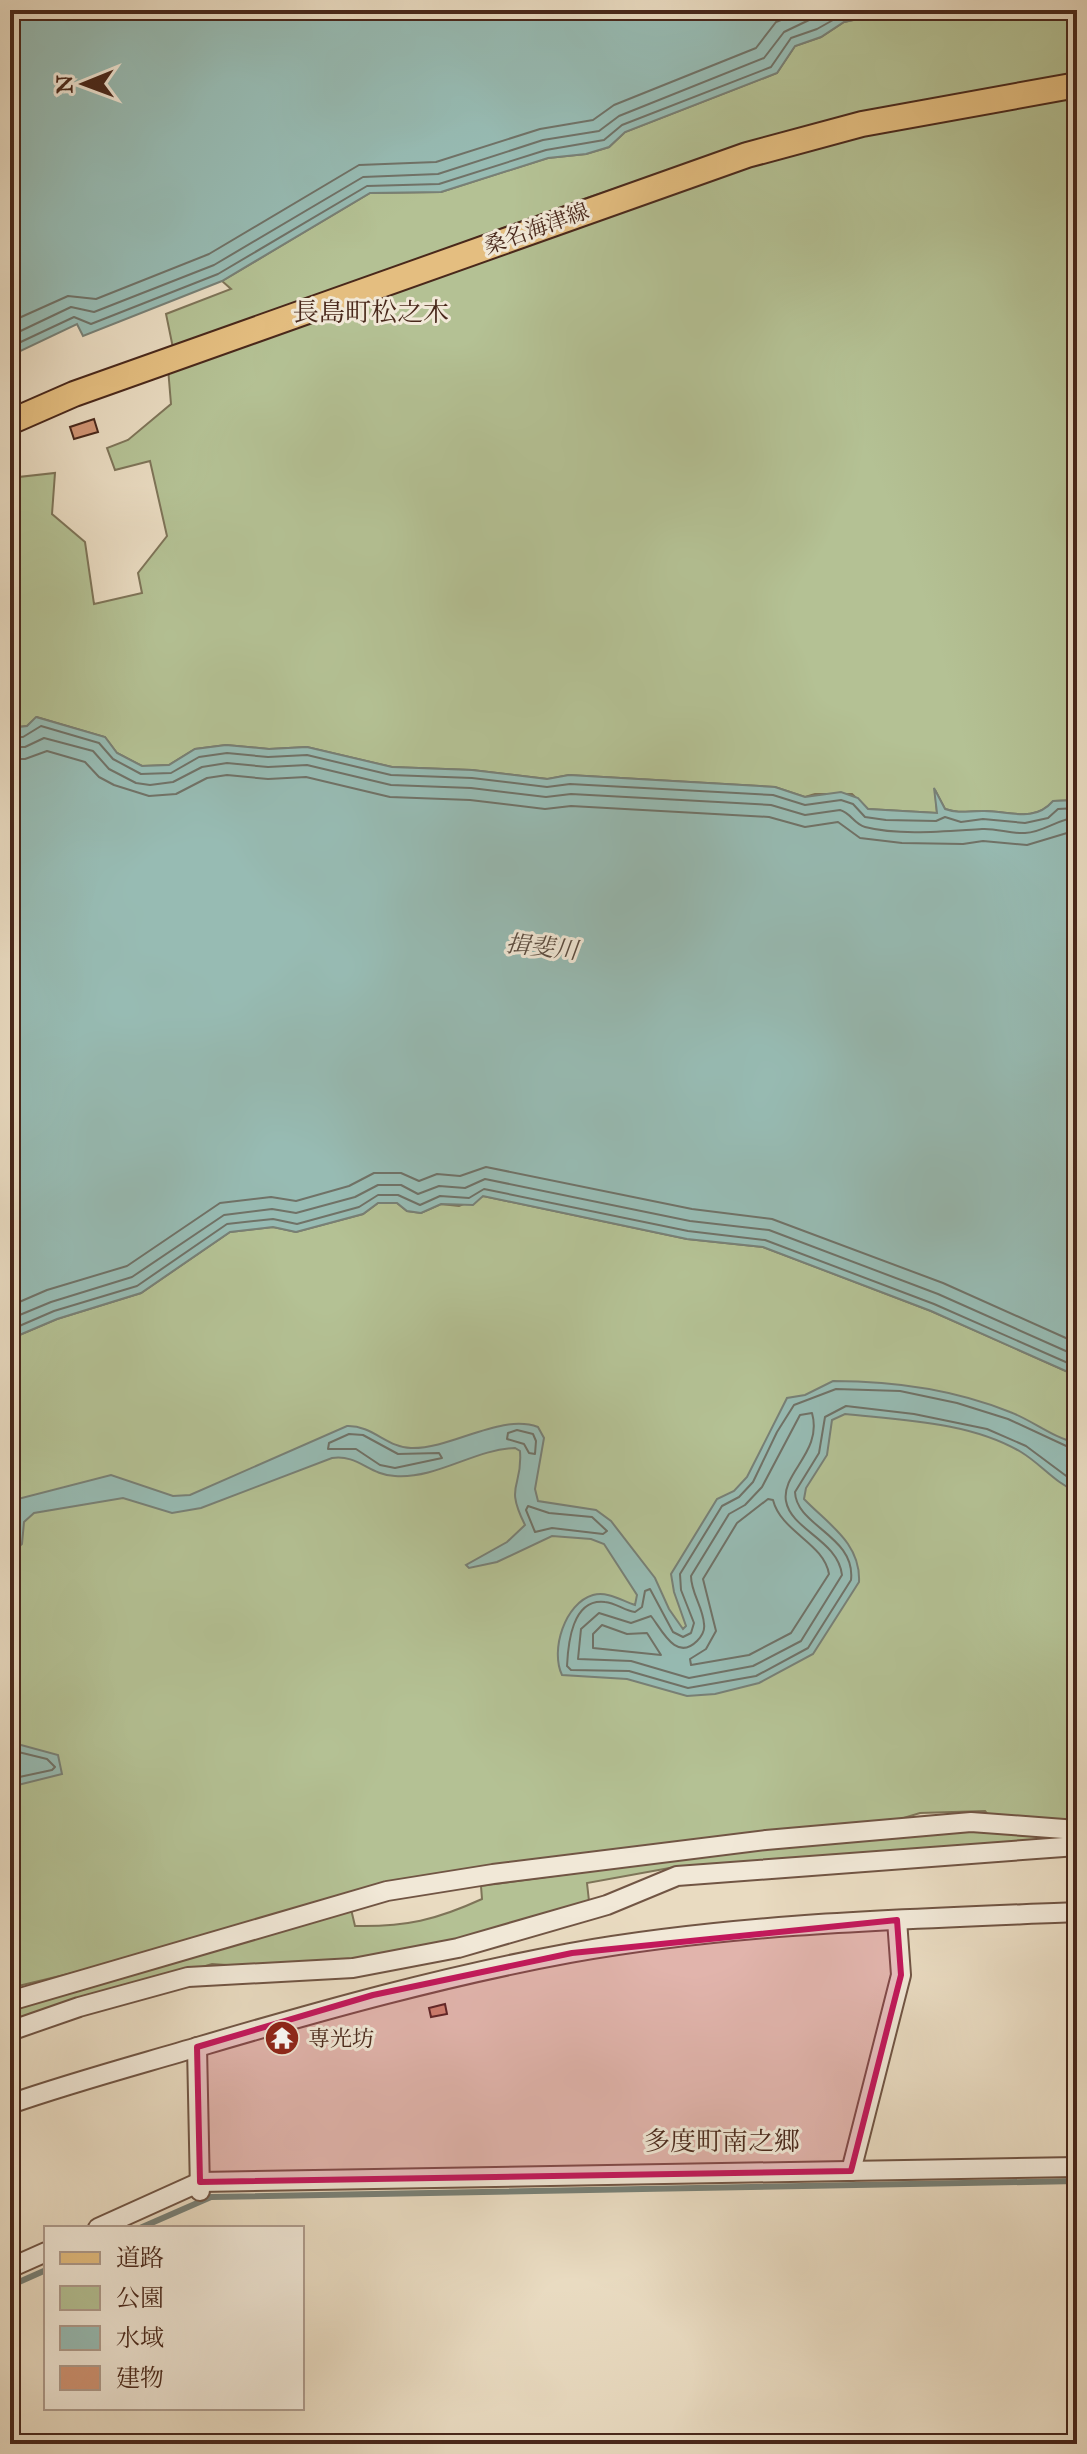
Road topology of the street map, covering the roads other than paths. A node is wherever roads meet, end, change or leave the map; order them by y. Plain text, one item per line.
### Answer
1 (1077, 85) edge
2 (10, 422) edge
3 (1077, 1830) edge
4 (1077, 1846) edge
5 (1077, 1912) edge
6 (897, 1920) junction
7 (10, 2001) edge
8 (10, 2031) edge
9 (197, 2047) junction
10 (10, 2104) edge
11 (1077, 2167) edge
12 (851, 2171) junction
13 (200, 2188) junction
14 (103, 2226) edge
15 (44, 2253) edge
16 (10, 2268) edge

1 - 2 main road, 桑名海津線
3 - 7 street
4 - 8 street
5 - 6 street
6 - 9 street
6 - 12 street
9 - 10 street
9 - 13 street
11 - 12 street
12 - 13 street
13 - 14 street
15 - 16 street

